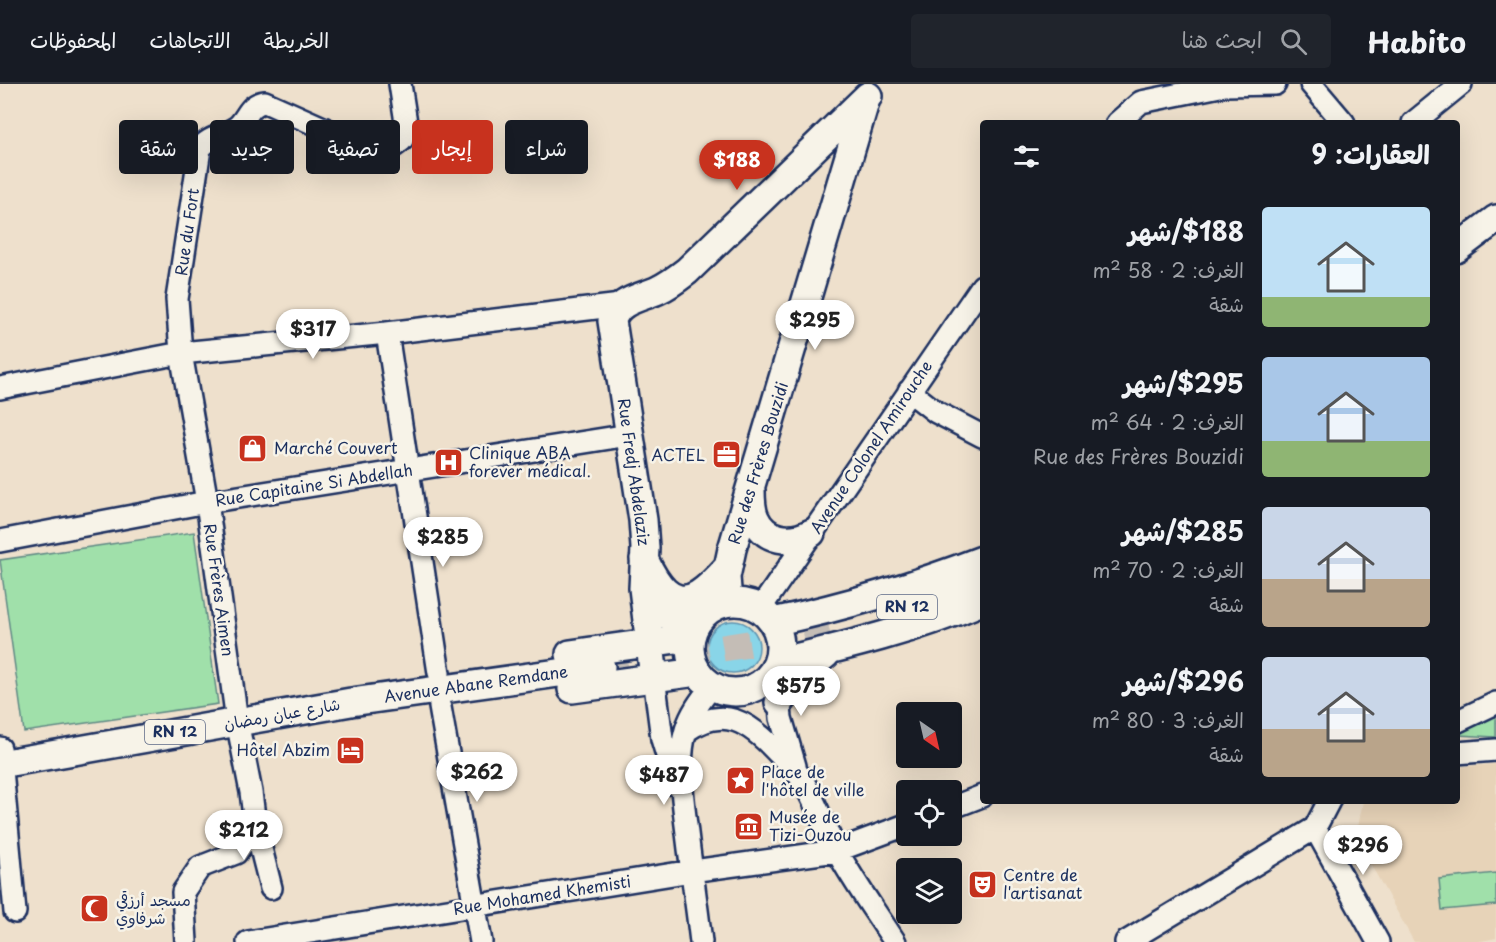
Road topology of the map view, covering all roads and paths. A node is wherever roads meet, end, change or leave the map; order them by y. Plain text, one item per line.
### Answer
1 (400, 84) edge
2 (1275, 84) edge
3 (1311, 84) edge
4 (1461, 84) edge
5 (870, 90) edge
6 (1120, 120) edge
7 (1341, 120) edge
8 (1417, 120) edge
9 (1496, 219) edge
10 (1496, 234) edge
11 (1460, 246) edge
12 (980, 289) edge
13 (621, 305) junction
14 (387, 333) junction
15 (181, 353) junction
16 (0, 388) edge
17 (909, 391) junction
18 (629, 435) junction
19 (980, 435) edge
20 (407, 470) junction
21 (751, 487) junction
22 (207, 502) junction
23 (811, 533) junction
24 (0, 541) edge
25 (644, 559) junction
26 (980, 561) edge
27 (728, 568) junction
28 (980, 581) edge
29 (643, 588) junction
30 (728, 602) junction
31 (980, 602) edge
32 (766, 615) junction
33 (693, 632) junction
34 (831, 639) junction
35 (650, 644) junction
36 (777, 664) junction
37 (601, 667) tunnel mouth
38 (439, 673) junction
39 (654, 677) junction
40 (704, 679) junction
41 (351, 702) junction
42 (779, 702) junction
43 (1496, 703) edge
44 (440, 707) junction
45 (1460, 720) edge
46 (237, 721) junction
47 (686, 730) junction
48 (1496, 750) edge
49 (1460, 753) edge
50 (1, 758) edge
51 (799, 775) junction
52 (980, 797) edge
53 (683, 802) junction
54 (962, 804) edge
55 (1327, 804) edge
56 (255, 825) junction
57 (1314, 828) junction
58 (896, 829) edge
59 (836, 851) junction
60 (692, 871) junction
61 (271, 888) dead end
62 (476, 906) junction
63 (15, 912) dead end
64 (186, 942) edge
65 (248, 942) edge
66 (480, 942) edge
67 (701, 942) edge
68 (895, 942) edge
69 (1126, 942) edge
70 (1378, 942) edge

1 - 15 street, Rue du Fort
2 - 6 street
3 - 7 street
4 - 8 street
5 - 13 main road
5 - 21 main road, Rue des Frères Bouzidi
9 - 11 main road
10 - 11 street
12 - 17 street, Avenue Colonel Amirouche
13 - 14 street
13 - 18 main road, Rue Fredj Abdelaziz
14 - 15 street
14 - 20 street
15 - 16 street
15 - 22 street, Rue Frères Aimen
17 - 19 street
17 - 23 street, Avenue Colonel Amirouche
18 - 20 street, Rue Capitaine Si Abdellah
18 - 25 main road, Rue Fredj Abdelaziz
20 - 22 street, Rue Capitaine Si Abdellah
20 - 38 street
21 - 23 main road
21 - 27 main road, Rue des Frères Bouzidi
22 - 24 street, Rue Capitaine Si Abdellah
22 - 46 street, Rue Frères Aimen
23 - 32 street, Avenue Colonel Amirouche
25 - 27 main road
25 - 29 main road, Rue Fredj Abdelaziz
26 - 32 main road
27 - 30 main road, Rue des Frères Bouzidi
28 - 34 main road, RN 12
29 - 33 main road
29 - 35 main road, Rue Fredj Abdelaziz
30 - 32 main road
30 - 33 main road
31 - 34 main road
32 - 36 main road
33 - 35 main road
33 - 40 main road
34 - 36 main road
34 - 42 main road
35 - 38 main road
35 - 39 main road, Rue Fredj Abdelaziz
36 - 40 main road
36 - 42 street
37 - 41 main road, Avenue Abane Remdane / RN 12
38 - 41 main road
39 - 40 main road
39 - 44 main road
39 - 53 street
40 - 47 street
41 - 44 main road
41 - 46 main road, شارع عبان رمضان / RN 12
42 - 51 street
43 - 45 street
44 - 62 street
46 - 50 main road, شارع عبان رمضان / RN 12
46 - 56 street, Rue Frères Aimen
47 - 51 street
47 - 53 street
48 - 49 street
50 - 63 street
51 - 59 street
52 - 54 street
53 - 60 street
55 - 57 street
56 - 61 street, Rue Frères Aimen
56 - 64 street
57 - 69 street
57 - 70 street
58 - 59 street, Rue Mohamed Khemisti
59 - 60 street, Rue Mohamed Khemisti
59 - 68 street
60 - 62 street, Rue Mohamed Khemisti
60 - 67 street
62 - 65 street, Rue Mohamed Khemisti
62 - 66 street

